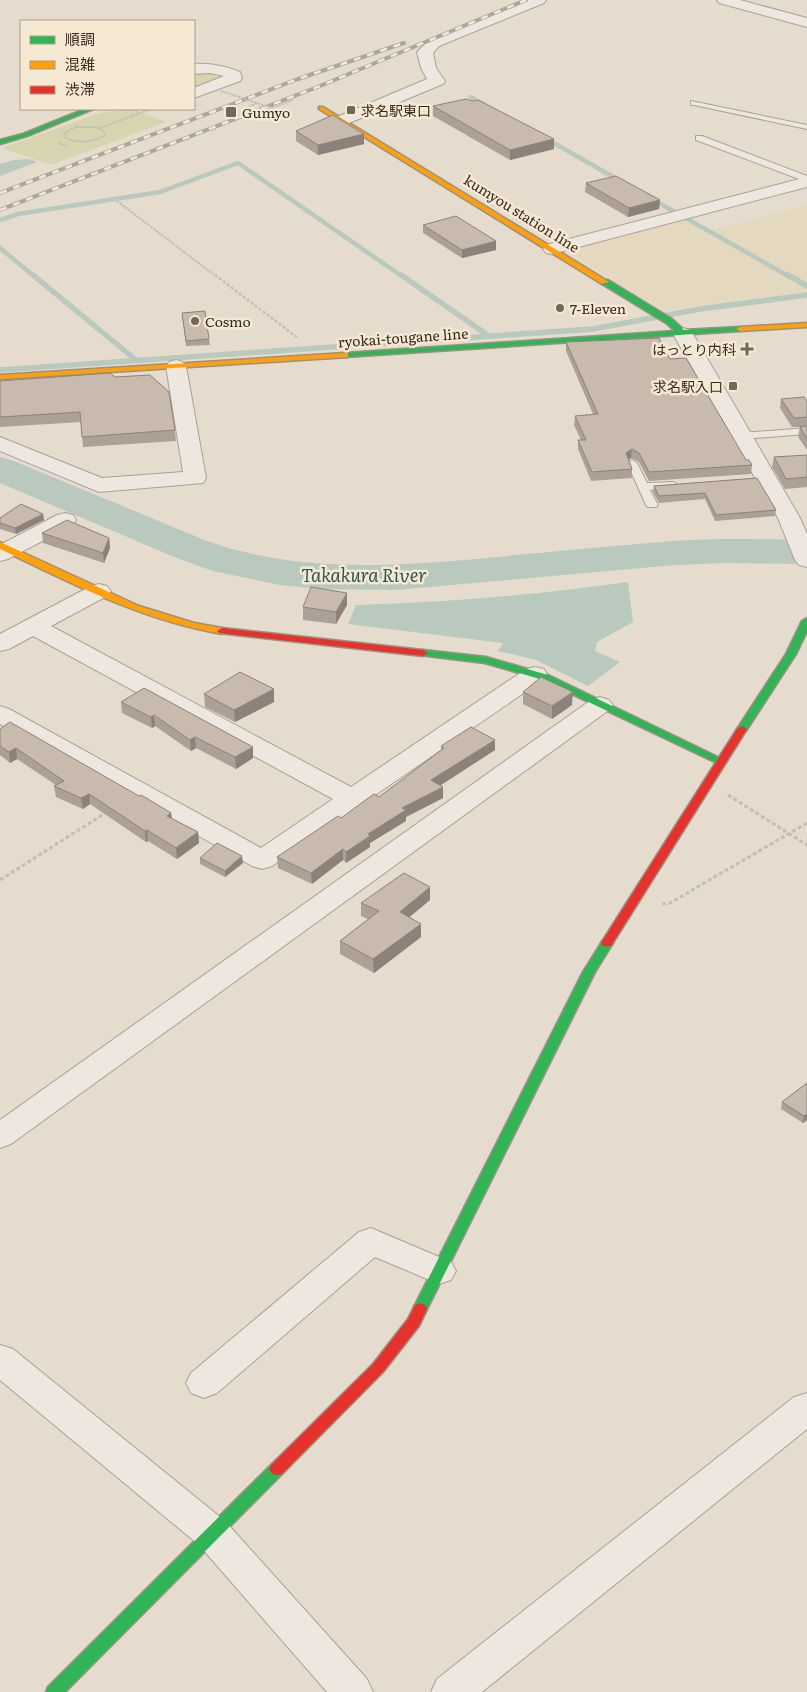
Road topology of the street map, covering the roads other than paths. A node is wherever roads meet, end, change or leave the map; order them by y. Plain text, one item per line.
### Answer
1 (539, 0) edge
2 (724, 0) edge
3 (807, 23) edge
4 (195, 69) edge
5 (195, 93) edge
6 (694, 102) dead end
7 (321, 108) dead end
8 (87, 110) edge
9 (343, 120) junction
10 (807, 127) edge
11 (700, 138) dead end
12 (3, 140) edge
13 (807, 180) edge
14 (552, 249) junction
15 (807, 325) edge
16 (683, 334) junction
17 (176, 366) junction
18 (0, 378) edge
19 (807, 431) edge
20 (742, 436) junction
21 (0, 443) edge
22 (632, 462) edge
23 (681, 484) edge
24 (643, 487) junction
25 (652, 505) dead end
26 (65, 520) edge
27 (803, 539) edge
28 (3, 549) edge
29 (99, 591) junction
30 (807, 621) edge
31 (33, 626) junction
32 (0, 644) edge
33 (535, 674) junction
34 (600, 705) junction
35 (0, 714) edge
36 (721, 761) junction
37 (352, 799) junction
38 (0, 1136) edge
39 (440, 1271) junction
40 (0, 1359) edge
41 (204, 1383) dead end
42 (807, 1408) edge
43 (212, 1533) junction
44 (54, 1692) edge
45 (353, 1692) edge
46 (450, 1692) edge

1 - 9 street
2 - 3 street
4 - 5 street
6 - 10 lane
7 - 9 street, kumyou station line
8 - 12 street
9 - 14 street, kumyou station line
11 - 13 lane
13 - 14 street
14 - 16 street, kumyou station line
15 - 16 street, ryokai-tougane line
16 - 17 street, ryokai-tougane line
16 - 20 street
17 - 18 street, ryokai-tougane line
17 - 21 street
19 - 20 lane
20 - 27 street
22 - 24 lane
23 - 24 lane
24 - 25 lane
26 - 28 street
28 - 29 street
29 - 31 street
29 - 33 street
30 - 36 street
31 - 32 street
31 - 37 street
33 - 34 street
33 - 37 street
34 - 36 street
34 - 38 street
35 - 37 street
36 - 39 street
39 - 41 street
39 - 43 street
40 - 43 street
42 - 46 street
43 - 44 street
43 - 45 street

